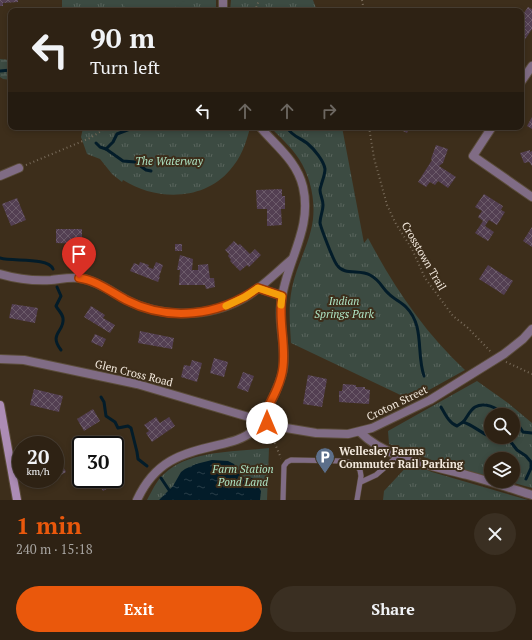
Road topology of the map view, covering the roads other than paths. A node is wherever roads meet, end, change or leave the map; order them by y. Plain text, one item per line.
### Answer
1 (532, 66) edge
2 (524, 78) edge
3 (263, 130) edge
4 (490, 130) edge
5 (19, 168) road end
6 (0, 176) edge
7 (532, 196) edge
8 (292, 260) junction
9 (0, 274) edge
10 (258, 288) junction
11 (282, 296) junction
12 (532, 329) edge
13 (0, 359) edge
14 (0, 409) edge
15 (264, 422) junction
16 (360, 432) junction
17 (399, 455) junction
18 (360, 482) junction
19 (532, 495) edge
20 (17, 500) edge
21 (137, 500) edge
22 (283, 500) edge
23 (356, 500) edge

1 - 2 street
3 - 8 street
4 - 7 street
5 - 6 street
8 - 10 street
8 - 11 street
9 - 10 street
10 - 11 street
11 - 15 street
12 - 16 street, Croton Street
13 - 15 street, Glen Cross Road
14 - 20 street
15 - 16 street, Croton Street
15 - 21 street
16 - 17 street
17 - 18 lane
17 - 19 street
18 - 22 lane
18 - 23 lane

